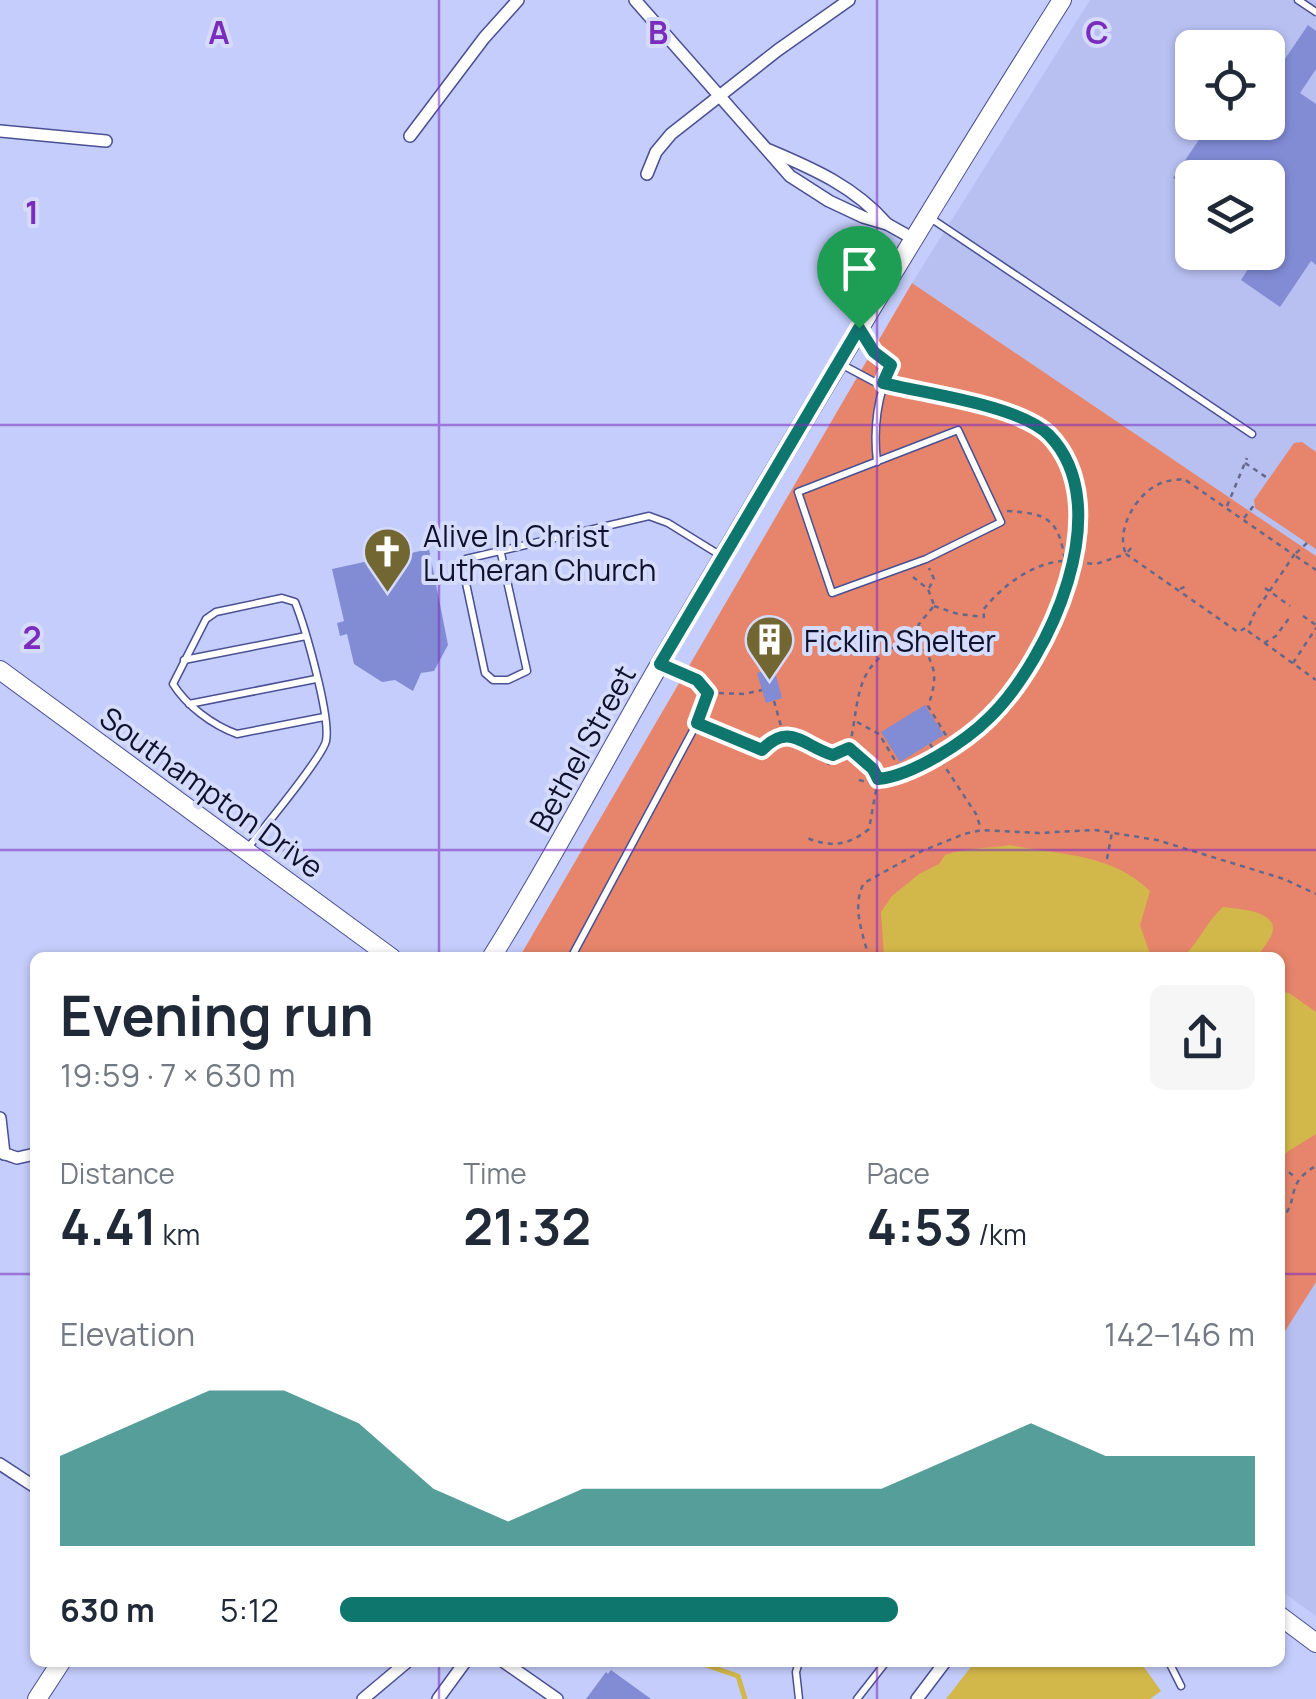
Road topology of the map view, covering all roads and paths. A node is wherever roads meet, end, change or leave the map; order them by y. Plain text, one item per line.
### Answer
1 (518, 0) edge
2 (635, 0) edge
3 (848, 0) edge
4 (1062, 0) edge
5 (1298, 0) edge
6 (1316, 12) edge
7 (718, 95) junction
8 (0, 130) edge
9 (410, 136) dead end
10 (106, 141) dead end
11 (766, 149) junction
12 (646, 174) dead end
13 (926, 215) junction
14 (887, 224) junction
15 (912, 238) junction
16 (859, 328) junction
17 (838, 363) junction
18 (883, 385) junction
19 (1252, 434) dead end
20 (877, 462) junction
21 (1269, 479) dead end
22 (1255, 504) dead end
23 (1226, 508) junction
24 (995, 510) junction
25 (1243, 520) junction
26 (1308, 544) dead end
27 (1132, 547) dead end
28 (500, 549) junction
29 (1126, 554) junction
30 (1294, 555) junction
31 (724, 558) junction
32 (926, 559) junction
33 (1065, 561) junction
34 (1074, 563) junction
35 (908, 565) junction
36 (1316, 570) edge
37 (1188, 585) dead end
38 (928, 589) junction
39 (1179, 590) junction
40 (1267, 590) junction
41 (934, 606) junction
42 (1290, 606) dead end
43 (1302, 616) dead end
44 (984, 617) junction
45 (1290, 617) dead end
46 (991, 618) dead end
47 (1316, 627) edge
48 (1247, 630) junction
49 (306, 636) junction
50 (915, 636) junction
51 (1264, 643) junction
52 (184, 660) junction
53 (660, 664) junction
54 (1292, 664) junction
55 (316, 679) junction
56 (4, 680) edge
57 (1316, 680) edge
58 (762, 690) dead end
59 (708, 693) junction
60 (774, 702) dead end
61 (190, 704) junction
62 (324, 718) junction
63 (856, 722) junction
64 (697, 723) junction
65 (784, 736) junction
66 (930, 744) dead end
67 (952, 746) junction
68 (849, 748) junction
69 (762, 750) junction
70 (833, 755) junction
71 (764, 756) dead end
72 (938, 756) junction
73 (828, 765) dead end
74 (902, 772) junction
75 (859, 780) dead end
76 (877, 782) junction
77 (982, 830) junction
78 (1112, 831) junction
79 (805, 836) dead end
80 (246, 850) junction
81 (1106, 859) dead end
82 (1316, 894) edge
83 (384, 952) edge
84 (496, 952) edge
85 (574, 952) edge
86 (868, 952) edge
87 (0, 1118) edge
88 (2, 1153) edge
89 (30, 1155) edge
90 (1316, 1166) edge
91 (1285, 1169) edge
92 (1297, 1179) junction
93 (1285, 1213) edge
94 (0, 1464) edge
95 (30, 1484) edge
96 (1285, 1620) edge
97 (1316, 1643) edge
98 (57, 1667) edge
99 (401, 1667) edge
100 (461, 1667) edge
101 (511, 1667) edge
102 (798, 1667) edge
103 (882, 1667) edge
104 (940, 1667) edge
105 (1172, 1667) edge
106 (1181, 1686) dead end
107 (554, 1698) edge
108 (37, 1699) edge
109 (363, 1699) edge
110 (438, 1699) edge
111 (799, 1699) edge
112 (857, 1699) edge
113 (917, 1699) edge

1 - 9 street
2 - 7 street
3 - 7 street
4 - 13 street, Bethel Street
5 - 6 lane
7 - 11 street
7 - 12 street
8 - 10 street
11 - 14 street
11 - 14 street
13 - 15 street, Bethel Street
13 - 19 lane
14 - 15 street
15 - 16 street, Bethel Street
16 - 17 street, Bethel Street
16 - 18 lane
17 - 18 lane
17 - 31 street, Bethel Street
18 - 20 lane
18 - 34 path
20 - 24 lane
20 - 35 lane
21 - 23 path
22 - 25 path
23 - 25 path
23 - 29 path
24 - 32 lane
24 - 33 path
25 - 30 path
26 - 30 path
27 - 29 path
28 - 28 lane
28 - 31 lane
29 - 34 path
29 - 39 path
30 - 36 path
30 - 40 path
31 - 53 street, Bethel Street
32 - 35 lane
32 - 38 path
33 - 34 path
33 - 44 path
34 - 67 path
35 - 38 path
37 - 39 path
38 - 41 path
39 - 48 path
40 - 42 path
40 - 48 path
41 - 44 path
41 - 50 path
43 - 47 path
44 - 46 path
45 - 51 path
47 - 54 path
48 - 51 path
49 - 52 lane
49 - 52 lane
49 - 55 lane
50 - 63 path
50 - 67 path
51 - 54 path
52 - 61 lane
53 - 59 lane
53 - 84 street, Bethel Street
54 - 57 path
55 - 61 lane
55 - 62 lane
56 - 80 street, Southampton Drive
58 - 59 path
59 - 64 lane
60 - 65 path
61 - 62 lane
62 - 80 lane
63 - 68 path
63 - 74 path
64 - 69 path
64 - 85 lane
65 - 69 path
65 - 70 path
66 - 72 path
67 - 72 path
68 - 70 path
68 - 76 path
69 - 71 path
70 - 73 path
72 - 74 path
72 - 77 path
74 - 76 path
75 - 76 path
76 - 79 path
77 - 78 path
77 - 86 path
78 - 81 path
78 - 82 path
80 - 83 street, Southampton Drive
87 - 88 street
88 - 89 street
90 - 92 path
91 - 92 path
92 - 93 path
94 - 95 street
96 - 97 street
98 - 108 street
99 - 109 street
100 - 110 street
101 - 107 street
102 - 111 lane
103 - 112 lane
104 - 113 street
105 - 106 lane

